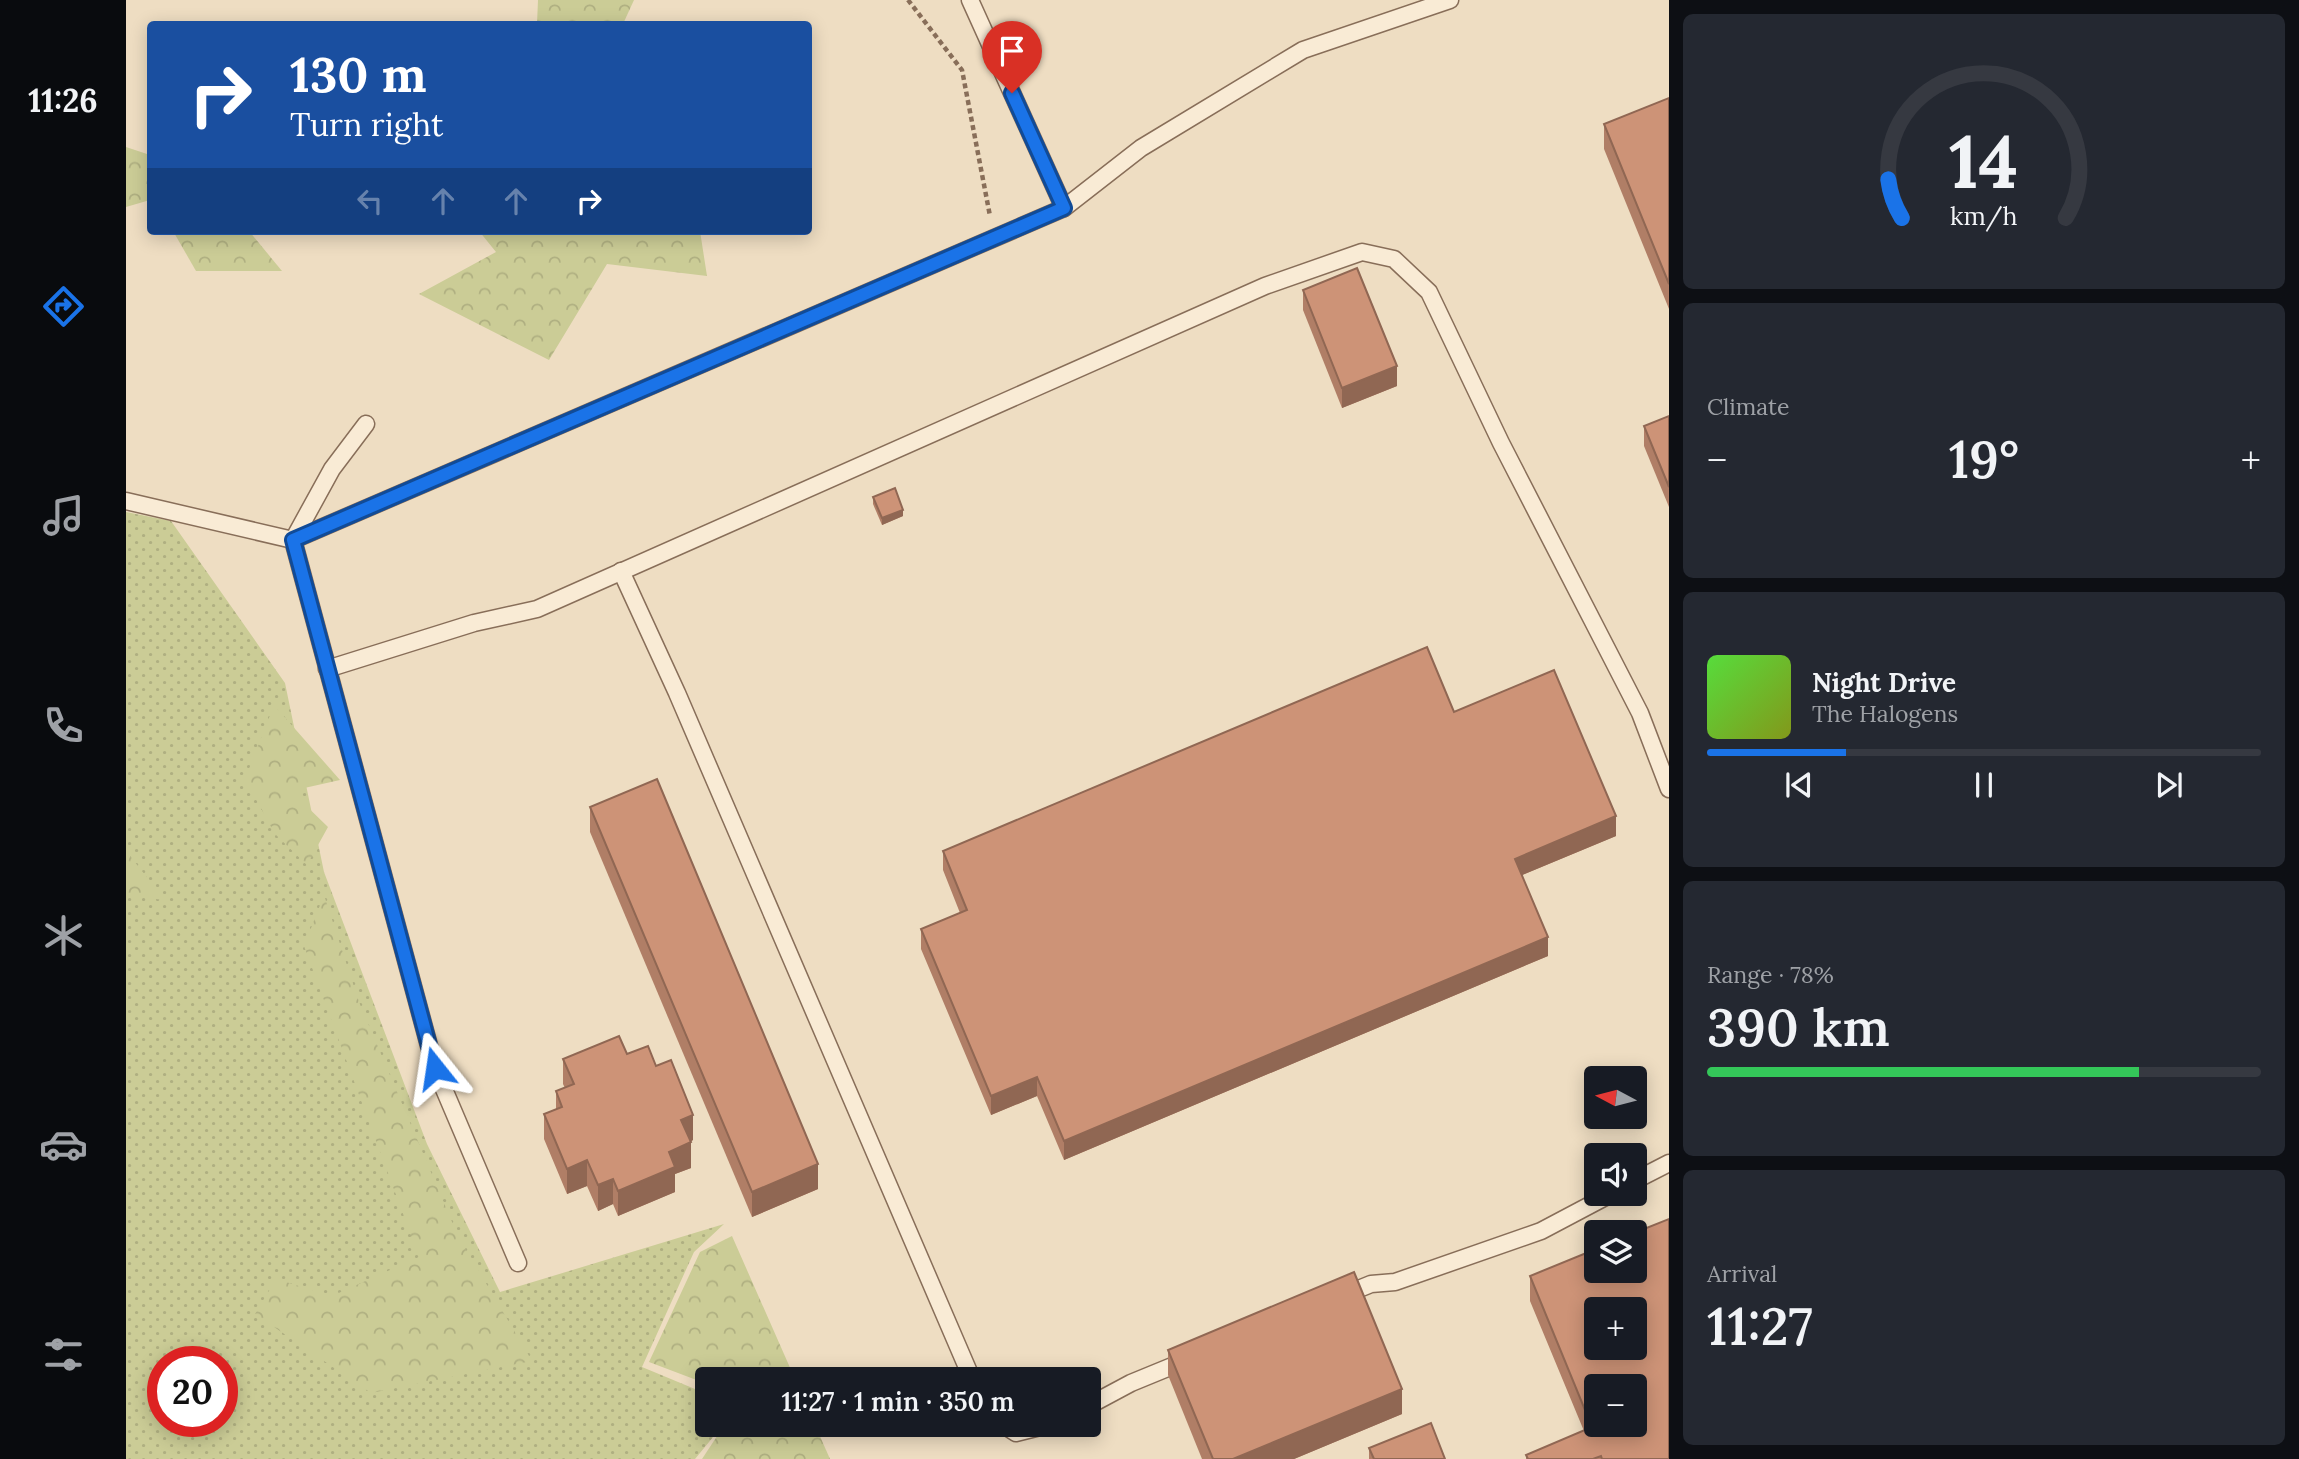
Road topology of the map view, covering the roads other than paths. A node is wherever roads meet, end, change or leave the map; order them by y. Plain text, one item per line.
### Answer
1 (970, 0) edge
2 (1450, 0) edge
3 (1064, 208) junction
4 (366, 424) dead end
5 (126, 501) edge
6 (293, 540) junction
7 (621, 571) junction
8 (327, 669) junction
9 (1669, 789) edge
10 (1669, 1163) edge
11 (1647, 1174) edge
12 (1588, 1206) edge
13 (519, 1263) dead end
14 (1333, 1300) edge
15 (1207, 1352) edge
16 (967, 1367) edge
17 (1101, 1399) edge

1 - 3 lane
2 - 3 lane
3 - 6 lane
4 - 6 lane
5 - 6 lane
6 - 8 lane
7 - 8 lane
7 - 9 lane
7 - 16 lane
8 - 13 lane
10 - 11 lane
12 - 14 lane
15 - 17 lane

